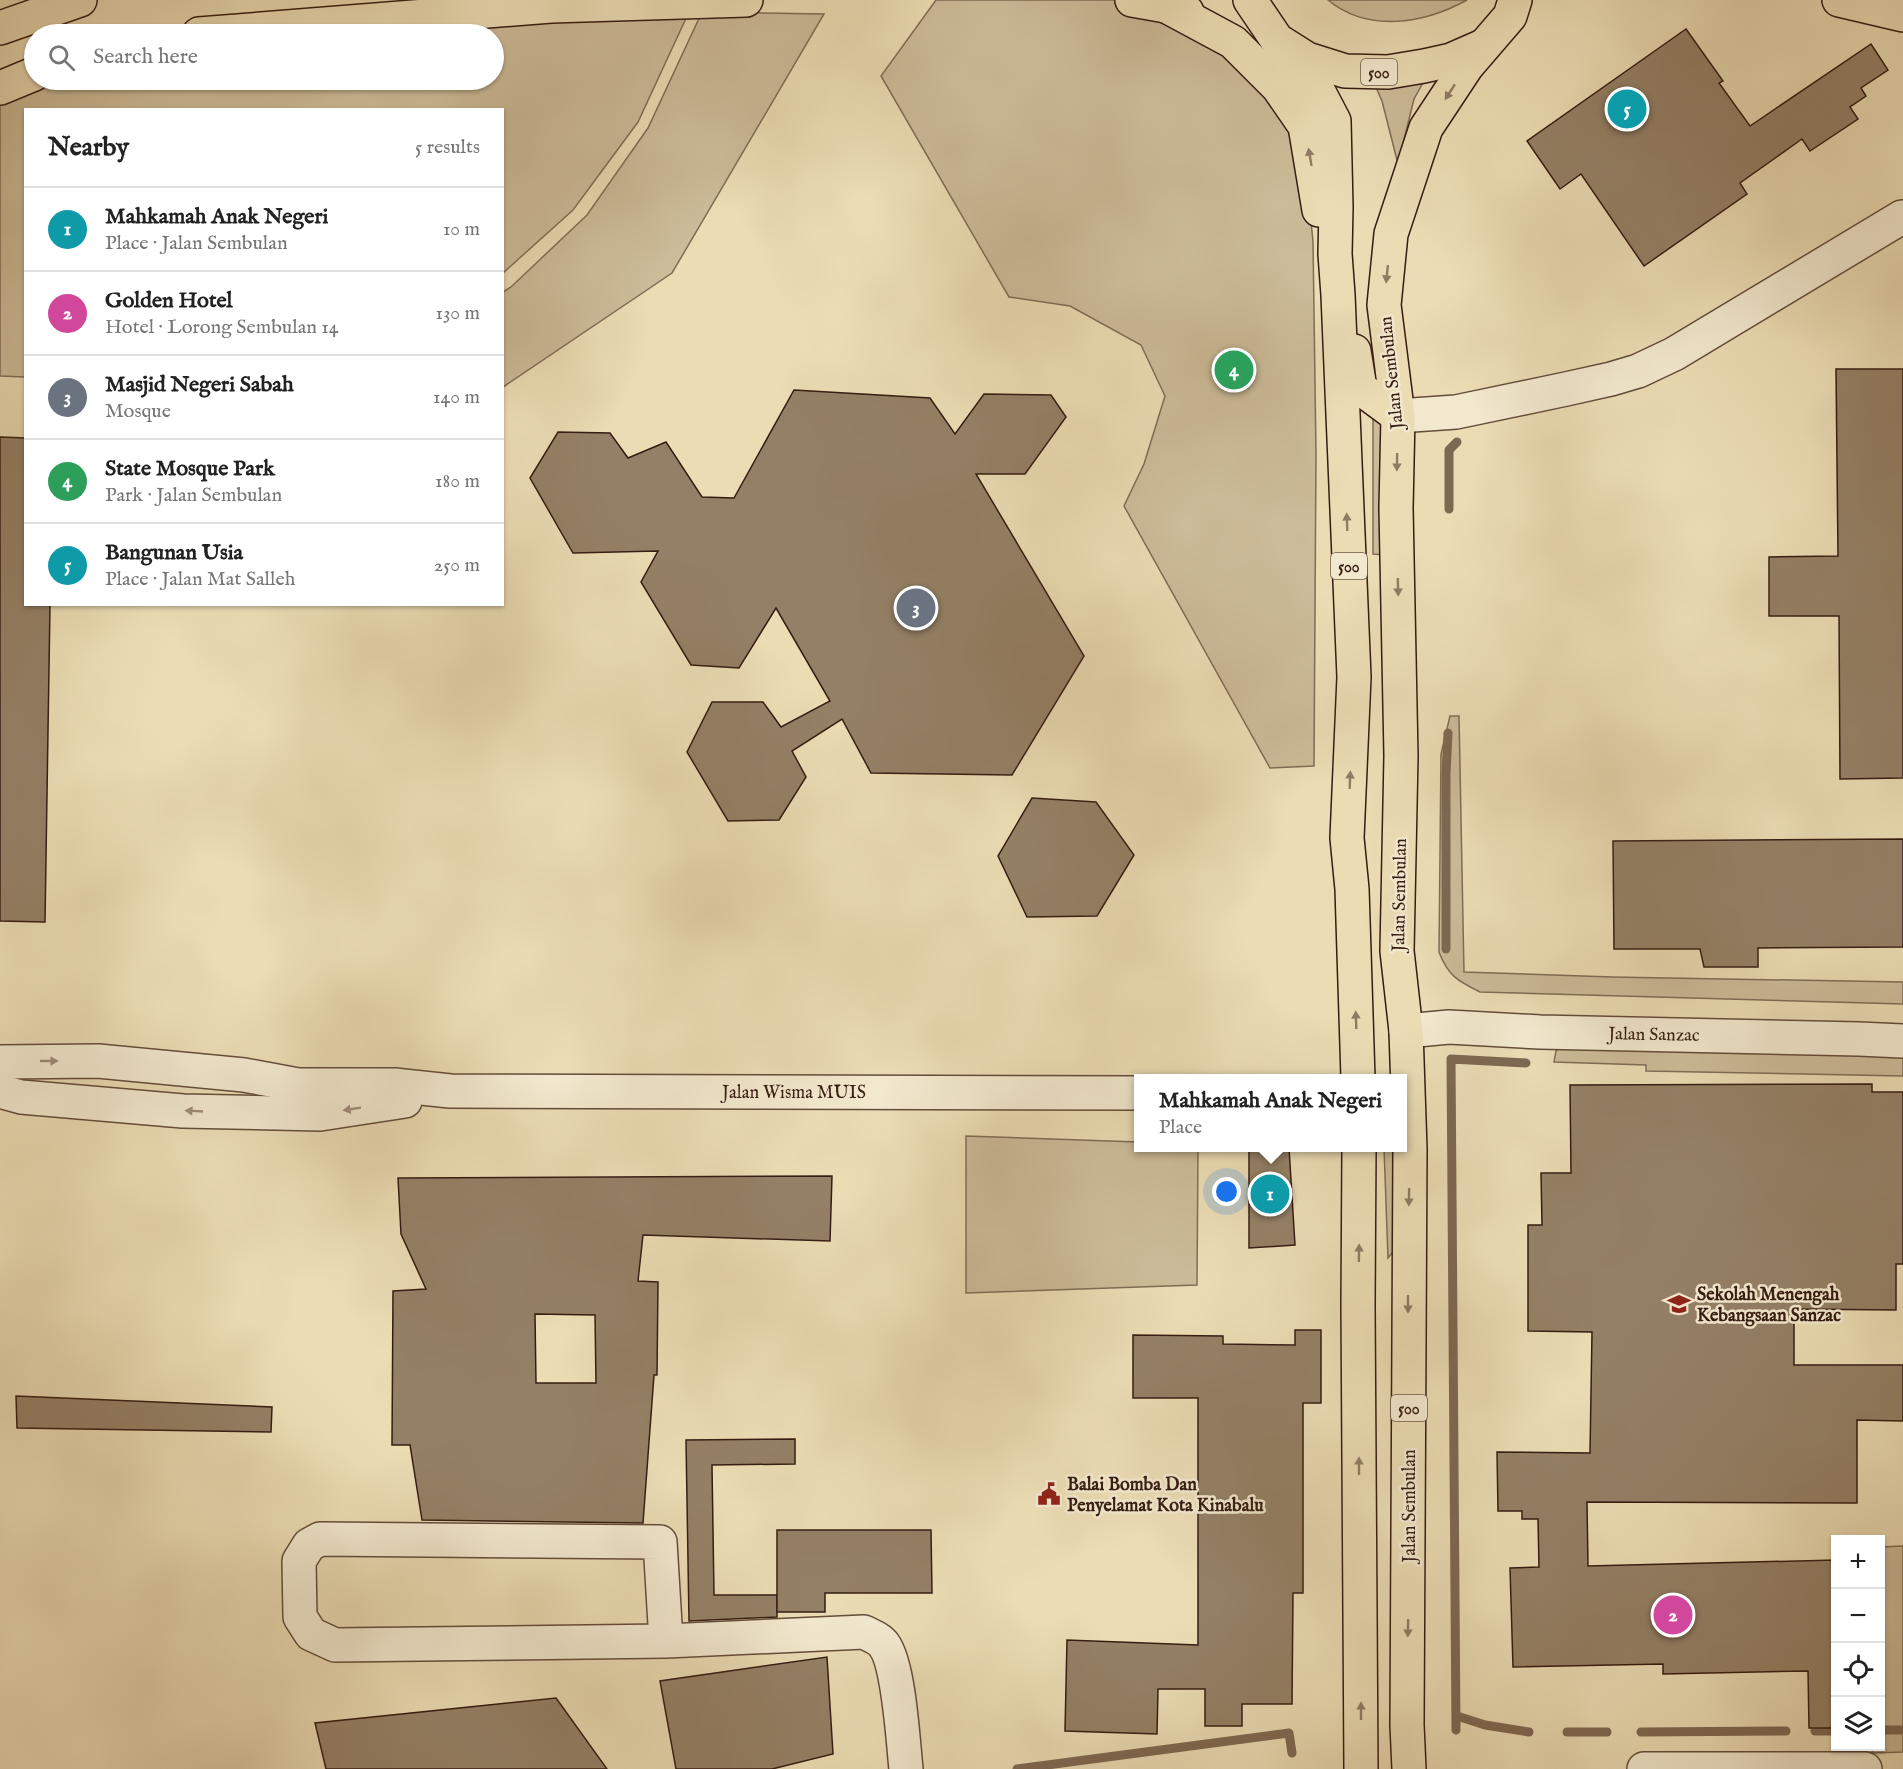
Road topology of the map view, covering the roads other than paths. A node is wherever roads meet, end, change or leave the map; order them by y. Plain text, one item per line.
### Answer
1 (80, 0) edge
2 (746, 0) edge
3 (1132, 0) edge
4 (1250, 0) edge
5 (1541, 0) edge
6 (1839, 0) edge
7 (1166, 6) junction
8 (1513, 8) edge
9 (1903, 15) edge
10 (325, 24) edge
11 (0, 28) edge
12 (1277, 40) junction
13 (1484, 45) junction
14 (24, 78) edge
15 (0, 88) edge
16 (1902, 217) edge
17 (1335, 254) junction
18 (1338, 295) junction
19 (1398, 416) junction
20 (1396, 951) junction
21 (1406, 1031) junction
22 (1903, 1041) edge
23 (0, 1062) edge
24 (1358, 1074) edge
25 (1372, 1074) edge
26 (1406, 1074) edge
27 (0, 1091) edge
28 (450, 1091) junction
29 (1134, 1093) edge
30 (1336, 1152) edge
31 (1359, 1152) edge
32 (1406, 1152) edge
33 (1360, 1201) junction
34 (1408, 1246) junction
35 (1358, 1305) junction
36 (666, 1641) junction
37 (1407, 1725) junction
38 (906, 1769) edge
39 (1361, 1769) edge
40 (1373, 1769) edge
41 (1409, 1769) edge
42 (1644, 1769) edge
43 (1865, 1769) edge

1 - 11 main road
2 - 10 main road
3 - 7 main road
4 - 12 main road, 500
5 - 8 main road
6 - 9 main road
7 - 12 main road
17 -> 7 main road, 500
8 - 13 main road, 500
12 - 13 main road, 500
12 - 17 main road, 500
13 -> 19 main road, Jalan Sembulan / 500
14 - 15 main road
16 - 19 street
17 - 18 main road, 500
18 - 19 main road
24 -> 18 main road, 500
19 -> 20 main road, Jalan Sembulan / 500
20 - 21 main road, Jalan Sembulan / 500
20 - 25 main road
21 - 22 street, Jalan Sanzac
21 - 26 main road, Jalan Sembulan / 500
23 -> 28 street
28 -> 27 street
28 - 29 street, Jalan Wisma MUIS
30 - 33 main road
31 - 33 main road
32 -> 34 main road, Jalan Sembulan / 500
35 -> 33 main road
34 - 35 main road
34 -> 37 main road, Jalan Sembulan / 500
39 -> 35 main road
36 - 36 street
36 - 38 street
37 - 40 main road
37 - 41 main road, Jalan Sembulan / 500
42 - 43 street

